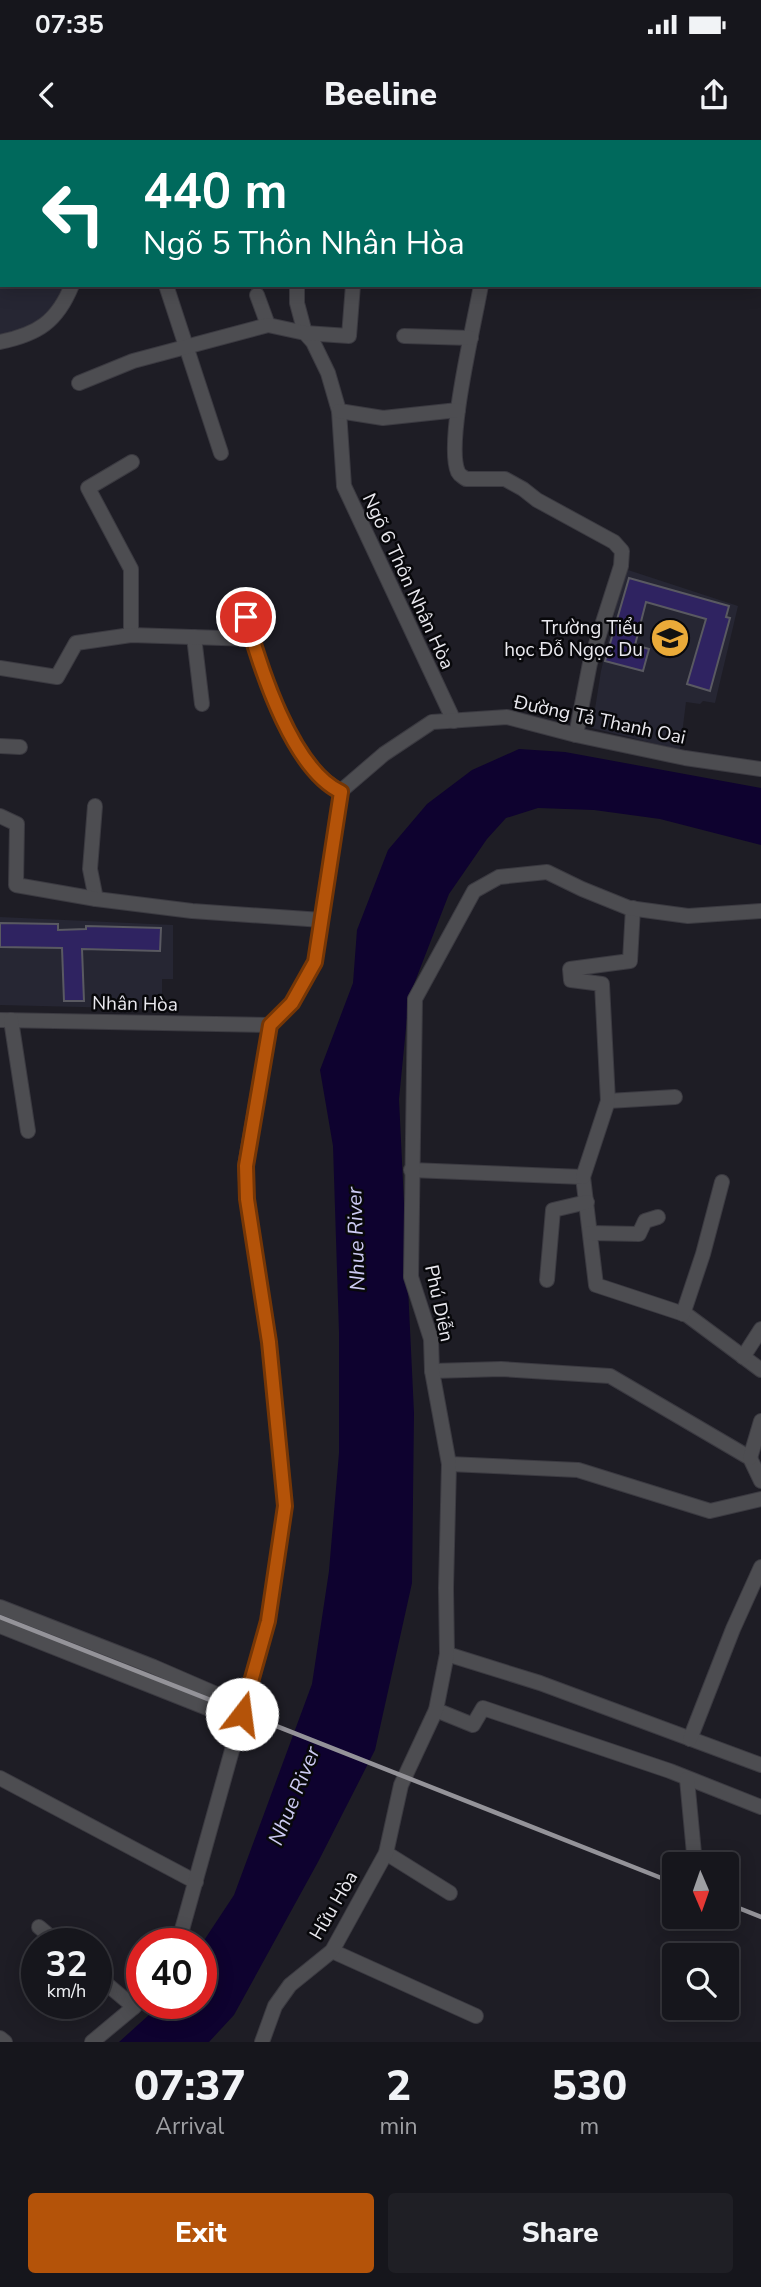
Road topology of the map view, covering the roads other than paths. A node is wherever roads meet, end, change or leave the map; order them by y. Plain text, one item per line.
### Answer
1 (71, 287) edge
2 (167, 287) edge
3 (297, 287) edge
4 (353, 287) edge
5 (481, 287) edge
6 (257, 295) dead end
7 (268, 325) junction
8 (305, 333) junction
9 (404, 336) dead end
10 (471, 338) junction
11 (0, 342) edge
12 (188, 348) junction
13 (79, 383) dead end
14 (458, 410) junction
15 (340, 411) junction
16 (221, 453) dead end
17 (132, 462) dead end
18 (239, 595) dead end
19 (131, 635) junction
20 (194, 637) junction
21 (252, 639) junction
22 (0, 668) edge
23 (202, 704) dead end
24 (454, 721) junction
25 (576, 735) junction
26 (0, 746) edge
27 (20, 747) dead end
28 (761, 769) edge
29 (341, 792) junction
30 (94, 806) dead end
31 (0, 816) edge
32 (96, 899) junction
33 (633, 908) junction
34 (761, 911) edge
35 (322, 920) junction
36 (5, 1020) edge
37 (270, 1025) junction
38 (675, 1097) dead end
39 (608, 1101) junction
40 (28, 1132) dead end
41 (411, 1170) junction
42 (583, 1177) junction
43 (722, 1182) dead end
44 (587, 1202) junction
45 (658, 1217) dead end
46 (590, 1233) junction
47 (547, 1280) dead end
48 (683, 1314) junction
49 (761, 1329) edge
50 (743, 1357) junction
51 (761, 1370) edge
52 (432, 1371) junction
53 (761, 1421) edge
54 (750, 1458) junction
55 (449, 1465) junction
56 (761, 1481) edge
57 (761, 1499) edge
58 (761, 1567) edge
59 (0, 1607) edge
60 (0, 1626) edge
61 (447, 1654) junction
62 (244, 1706) junction
63 (436, 1710) junction
64 (240, 1721) junction
65 (690, 1739) junction
66 (761, 1765) edge
67 (408, 1770) joint
68 (0, 1777) edge
69 (687, 1779) junction
70 (761, 1807) edge
71 (694, 1852) edge
72 (386, 1853) junction
73 (196, 1882) junction
74 (450, 1893) dead end
75 (182, 1928) edge
76 (332, 1951) junction
77 (126, 2012) edge
78 (476, 2016) dead end
79 (0, 2038) edge
80 (5, 2042) edge
81 (92, 2042) edge
82 (262, 2042) edge

1 - 11 street
2 - 12 street
3 - 8 street, Ngõ 6 Thôn Nhân Hòa
4 - 8 street
5 - 10 street
6 - 7 street
7 - 8 street
7 - 12 street
8 - 15 street, Ngõ 6 Thôn Nhân Hòa
9 - 10 street
10 - 14 street
12 - 13 street
12 - 16 street
14 - 15 street
14 - 25 street
15 - 24 street, Ngõ 6 Thôn Nhân Hòa
17 - 19 street
18 - 21 street
19 - 20 street
19 - 22 street
20 - 21 street
20 - 23 street
21 - 29 street
24 - 25 street, Đường Tả Thanh Oai
24 - 29 street, Đường Tả Thanh Oai
25 - 28 street, Đường Tả Thanh Oai
26 - 27 street
29 - 35 street
30 - 32 street
31 - 32 street
32 - 35 street
33 - 34 street
33 - 39 street
33 - 41 street, Phú Diễn
35 - 37 street
36 - 37 street, Nhân Hòa
36 - 40 street
37 - 62 street
38 - 39 street
39 - 42 street
41 - 42 street
41 - 52 street, Phú Diễn
42 - 44 street
43 - 48 street
44 - 46 street
44 - 47 street
45 - 46 street
46 - 48 street
48 - 50 street
49 - 50 street
50 - 51 street
52 - 54 street
52 - 55 street, Phú Diễn
53 - 54 street
54 - 56 street
55 - 57 street
55 - 61 street, Phú Diễn
58 - 65 street
59 - 62 street
60 - 64 street
61 - 63 street, Phú Diễn
61 - 65 street
62 - 64 street
63 - 67 street, Phú Diễn
63 - 69 street
64 - 73 street
65 - 66 street
67 - 72 street, Hữu Hòa
68 - 73 street
69 - 70 street
69 - 71 street
72 - 74 street
72 - 76 street, Hữu Hòa
73 - 75 street
76 - 78 street
76 - 82 street, Hữu Hòa
77 - 81 street
79 - 80 street

